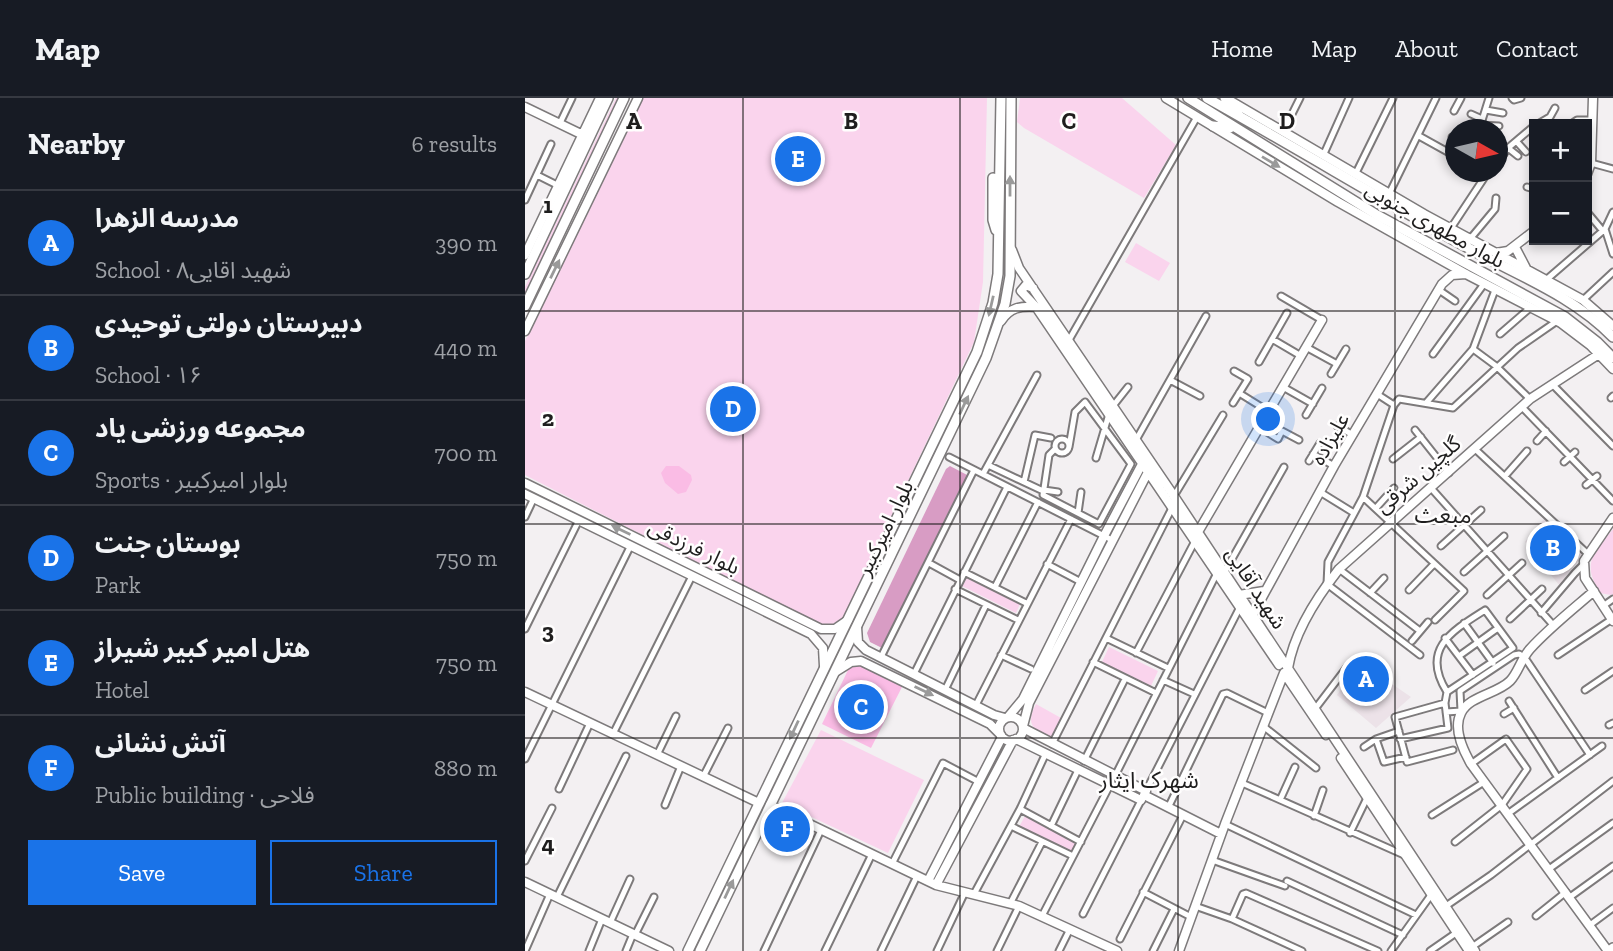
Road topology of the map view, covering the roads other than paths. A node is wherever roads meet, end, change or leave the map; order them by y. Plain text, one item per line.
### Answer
1 (572, 98) edge
2 (600, 98) edge
3 (608, 98) edge
4 (627, 98) edge
5 (638, 98) edge
6 (1011, 98) edge
7 (1166, 98) edge
8 (1179, 98) edge
9 (1207, 98) edge
10 (1226, 98) edge
11 (1300, 98) edge
12 (1349, 98) edge
13 (1393, 98) edge
14 (1436, 98) edge
15 (1461, 98) edge
16 (1489, 98) edge
17 (1513, 98) edge
18 (1521, 98) edge
19 (1593, 98) edge
20 (1190, 99) edge
21 (998, 102) edge
22 (525, 107) edge
23 (1555, 108) dead end
24 (1486, 110) junction
25 (1454, 111) dead end
26 (1503, 113) dead end
27 (1471, 114) dead end
28 (1197, 117) junction
29 (1241, 117) junction
30 (1475, 119) edge
31 (1482, 119) edge
32 (1545, 119) edge
33 (1592, 120) edge
34 (560, 123) junction
35 (1213, 126) junction
36 (1235, 129) junction
37 (1529, 131) edge
38 (1283, 132) junction
39 (583, 135) junction
40 (1419, 136) junction
41 (1517, 142) junction
42 (551, 144) dead end
43 (1508, 148) joint
44 (1445, 150) edge
45 (1526, 152) dead end
46 (1324, 156) junction
47 (1517, 156) dead end
48 (1592, 158) edge
49 (1613, 169) edge
50 (1355, 174) junction
51 (537, 175) junction
52 (1480, 182) edge
53 (559, 186) junction
54 (1389, 194) junction
55 (1496, 198) dead end
56 (525, 200) edge
57 (1613, 212) edge
58 (1377, 215) junction
59 (1592, 217) edge
60 (1386, 229) junction
61 (1604, 229) junction
62 (1448, 231) junction
63 (1529, 235) edge
64 (999, 239) junction
65 (1470, 239) junction
66 (1611, 241) edge
67 (1011, 243) junction
68 (1515, 247) junction
69 (1495, 253) junction
70 (525, 254) edge
71 (1613, 254) edge
72 (1443, 262) junction
73 (1527, 270) junction
74 (1613, 272) edge
75 (525, 274) edge
76 (1466, 274) junction
77 (1546, 280) junction
78 (1484, 284) junction
79 (1440, 287) junction
80 (1033, 288) junction
81 (1495, 290) junction
82 (1564, 290) junction
83 (1281, 296) dead end
84 (1583, 300) junction
85 (1455, 301) dead end
86 (1573, 304) junction
87 (525, 306) edge
88 (1535, 306) junction
89 (1036, 307) junction
90 (1287, 313) dead end
91 (1206, 316) dead end
92 (1322, 320) joint
93 (1557, 321) junction
94 (1611, 323) edge
95 (998, 327) junction
96 (525, 331) edge
97 (1500, 334) dead end
98 (1613, 337) edge
99 (1272, 339) junction
100 (1069, 340) junction
101 (1306, 347) junction
102 (1346, 349) dead end
103 (1473, 349) junction
104 (1433, 354) dead end
105 (1599, 354) junction
106 (1301, 356) junction
107 (1613, 358) edge
108 (1259, 362) dead end
109 (1337, 364) junction
110 (1496, 366) junction
111 (1613, 369) edge
112 (1234, 371) dead end
113 (1331, 374) dead end
114 (1037, 375) dead end
115 (1170, 380) junction
116 (1553, 385) junction
117 (1128, 387) dead end
118 (1283, 387) junction
119 (1322, 388) dead end
120 (1239, 393) junction
121 (1377, 394) junction
122 (1200, 396) dead end
123 (1565, 397) junction
124 (1530, 399) junction
125 (1233, 403) dead end
126 (1426, 403) junction
127 (1313, 404) junction
128 (1558, 404) dead end
129 (1394, 405) junction
130 (1522, 407) junction
131 (1111, 410) junction
132 (1268, 411) junction
133 (1223, 415) dead end
134 (1306, 415) dead end
135 (1337, 426) dead end
136 (1104, 427) junction
137 (1259, 427) junction
138 (1554, 429) dead end
139 (1415, 430) dead end
140 (1547, 433) junction
141 (1353, 435) junction
142 (1421, 437) junction
143 (1051, 438) dead end
144 (1136, 440) junction
145 (1299, 440) dead end
146 (1537, 441) dead end
147 (1320, 443) dead end
148 (1613, 446) edge
149 (1069, 447) junction
150 (1055, 449) junction
151 (1475, 449) junction
152 (1527, 451) dead end
153 (1313, 454) junction
154 (1573, 454) junction
155 (949, 457) dead end
156 (1095, 458) dead end
157 (1393, 459) dead end
158 (925, 461) junction
159 (1309, 461) dead end
160 (1564, 462) dead end
161 (988, 465) junction
162 (1334, 466) junction
163 (935, 467) junction
164 (1284, 467) dead end
165 (1145, 468) junction
166 (974, 470) junction
167 (1449, 473) junction
168 (983, 474) junction
169 (1505, 476) junction
170 (1595, 478) junction
171 (1024, 482) junction
172 (525, 483) edge
173 (1586, 485) dead end
174 (1007, 486) junction
175 (1394, 488) dead end
176 (1431, 488) junction
177 (1042, 490) junction
178 (1058, 492) dead end
179 (1081, 492) dead end
180 (1320, 492) junction
181 (525, 494) edge
182 (1174, 496) junction
183 (1363, 497) junction
184 (534, 498) junction
185 (1613, 501) edge
186 (1038, 502) junction
187 (1173, 508) junction
188 (1376, 508) junction
189 (1481, 510) dead end
190 (1078, 513) junction
191 (1354, 513) junction
192 (525, 517) edge
193 (1613, 518) edge
194 (1071, 519) junction
195 (579, 520) junction
196 (1391, 521) junction
197 (1464, 525) junction
198 (1196, 536) junction
199 (1504, 536) dead end
200 (1107, 538) junction
201 (631, 545) junction
202 (1441, 546) dead end
203 (1487, 551) junction
204 (1588, 554) junction
205 (929, 563) junction
206 (1522, 563) dead end
207 (1047, 564) junction
208 (1434, 564) junction
209 (1584, 565) junction
210 (1339, 569) junction
211 (964, 572) junction
212 (1464, 572) dead end
213 (1220, 573) junction
214 (1509, 575) junction
215 (692, 576) junction
216 (1384, 578) dead end
217 (960, 580) junction
218 (1081, 582) junction
219 (1327, 584) junction
220 (995, 587) junction
221 (955, 589) junction
222 (1542, 589) dead end
223 (1409, 590) dead end
224 (1264, 591) junction
225 (1594, 591) junction
226 (1370, 593) junction
227 (1239, 595) junction
228 (1487, 595) dead end
229 (1613, 599) edge
230 (1530, 600) junction
231 (1026, 603) junction
232 (986, 604) junction
233 (1603, 606) junction
234 (1240, 607) junction
235 (1541, 613) junction
236 (1253, 614) junction
237 (1510, 619) dead end
238 (848, 620) junction
239 (1018, 620) junction
240 (1612, 620) edge
241 (1464, 623) junction
242 (1554, 626) junction
243 (856, 627) junction
244 (1064, 628) junction
245 (1499, 628) junction
246 (525, 629) edge
247 (813, 630) junction
248 (1420, 631) junction
249 (1106, 638) junction
250 (1445, 638) junction
251 (1412, 641) dead end
252 (1478, 643) junction
253 (866, 650) junction
254 (1291, 650) junction
255 (1136, 653) junction
256 (1001, 655) junction
257 (1279, 655) junction
258 (1420, 655) dead end
259 (1558, 655) dead end
260 (1459, 656) junction
261 (881, 657) junction
262 (1525, 659) junction
263 (862, 662) junction
264 (1093, 662) junction
265 (1493, 663) junction
266 (898, 666) junction
267 (1347, 667) dead end
268 (1168, 668) junction
269 (824, 669) junction
270 (1031, 669) dead end
271 (1286, 670) junction
272 (1613, 670) edge
273 (835, 672) junction
274 (915, 674) junction
275 (1473, 675) junction
276 (893, 676) junction
277 (1125, 679) junction
278 (1163, 680) junction
279 (945, 690) junction
280 (1585, 690) dead end
281 (525, 692) edge
282 (1447, 692) junction
283 (1156, 693) junction
284 (1194, 694) junction
285 (1026, 701) junction
286 (1509, 701) dead end
287 (1445, 703) junction
288 (552, 705) junction
289 (976, 705) junction
290 (1514, 708) junction
291 (1315, 709) junction
292 (1446, 712) junction
293 (1461, 712) junction
294 (1269, 713) junction
295 (1504, 714) dead end
296 (994, 715) junction
297 (676, 716) dead end
298 (1007, 717) junction
299 (590, 723) junction
300 (990, 724) junction
301 (1263, 726) junction
302 (1023, 727) junction
303 (728, 728) dead end
304 (1399, 732) junction
305 (613, 734) junction
306 (1032, 734) junction
307 (1002, 736) junction
308 (1376, 739) junction
309 (1400, 739) junction
310 (1014, 740) junction
311 (1027, 743) junction
312 (1052, 744) junction
313 (997, 746) junction
314 (1602, 746) dead end
315 (1364, 747) dead end
316 (1453, 750) dead end
317 (1006, 752) junction
318 (1046, 753) junction
319 (626, 755) dead end
320 (657, 755) junction
321 (1590, 755) junction
322 (1406, 757) junction
323 (525, 759) edge
324 (1084, 761) junction
325 (1346, 761) junction
326 (1471, 764) junction
327 (681, 766) junction
328 (1295, 767) dead end
329 (1099, 768) junction
330 (1316, 768) dead end
331 (1078, 770) junction
332 (1115, 776) junction
333 (703, 777) junction
334 (1094, 778) junction
335 (1558, 778) junction
336 (1613, 781) edge
337 (979, 782) junction
338 (1484, 782) junction
339 (1241, 783) junction
340 (1110, 785) junction
341 (559, 789) dead end
342 (1323, 790) dead end
343 (1144, 796) junction
344 (1367, 798) junction
345 (1280, 800) junction
346 (759, 803) junction
347 (665, 805) dead end
348 (770, 805) junction
349 (1502, 805) junction
350 (1168, 807) junction
351 (552, 808) dead end
352 (1020, 809) junction
353 (969, 813) junction
354 (1509, 813) junction
355 (1183, 815) junction
356 (1432, 815) dead end
357 (1314, 816) junction
358 (1613, 823) edge
359 (1225, 824) junction
360 (1011, 826) junction
361 (1051, 826) junction
362 (821, 830) junction
363 (1350, 833) junction
364 (1221, 834) junction
365 (1042, 842) junction
366 (1081, 842) junction
367 (1455, 842) dead end
368 (1531, 843) junction
369 (1075, 853) junction
370 (872, 855) junction
371 (1404, 855) junction
372 (1212, 860) junction
373 (525, 862) edge
374 (892, 864) junction
375 (1613, 866) edge
376 (1549, 869) junction
377 (917, 876) junction
378 (631, 879) dead end
379 (525, 882) edge
380 (932, 883) junction
381 (1143, 892) junction
382 (969, 893) junction
383 (1431, 895) junction
384 (1568, 895) junction
385 (554, 896) junction
386 (654, 897) dead end
387 (1014, 905) junction
388 (1195, 906) junction
389 (1446, 906) junction
390 (1613, 908) edge
391 (1174, 909) junction
392 (1083, 915) dead end
393 (1416, 915) junction
394 (1042, 916) junction
395 (1536, 916) dead end
396 (1191, 917) junction
397 (1232, 919) junction
398 (606, 921) junction
399 (1507, 922) dead end
400 (1267, 925) dead end
401 (1590, 925) junction
402 (1070, 929) junction
403 (1456, 933) junction
404 (634, 934) junction
405 (1264, 934) junction
406 (1403, 935) junction
407 (1120, 939) dead end
408 (1303, 942) dead end
409 (1262, 943) dead end
410 (1472, 949) edge
411 (701, 950) edge
412 (1112, 950) edge
413 (1610, 950) edge
414 (525, 951) edge
415 (589, 951) edge
416 (626, 951) edge
417 (669, 951) edge
418 (688, 951) edge
419 (764, 951) edge
420 (825, 951) edge
421 (881, 951) edge
422 (937, 951) edge
423 (997, 951) edge
424 (1059, 951) edge
425 (1153, 951) edge
426 (1179, 951) edge
427 (1300, 951) edge
428 (1378, 951) edge
429 (1391, 951) edge
430 (1430, 951) edge

1 - 34 street
2 - 39 street
3 - 75 main road
4 - 87 main road
96 -> 5 street
67 -> 6 main road, بلوار امیرکبیر
7 - 28 street
8 - 20 main road
9 - 29 main road, بلوار مطهری جنوبی
10 - 29 main road
10 - 38 street
11 - 38 street
12 - 46 street
13 - 50 street
14 - 40 street
15 - 25 street
16 - 24 street
17 - 18 street
19 - 33 street
20 - 36 main road, بلوار مطهری جنوبی
21 - 64 main road, بلوار امیرکبیر
21 - 64 main road
22 - 34 street
23 - 32 street
24 - 26 street
24 - 31 street
27 - 30 street
28 - 35 street
28 - 100 street
29 - 62 main road, بلوار مطهری جنوبی
34 - 39 street
35 - 36 main road
35 -> 60 street
36 - 58 main road, بلوار مطهری جنوبی
37 - 41 street
38 - 46 street
39 - 53 street
40 - 44 street
40 - 54 street
41 - 43 street
41 - 45 street
42 - 51 street
43 - 47 street
46 - 50 street
48 - 49 street
50 - 54 street
51 - 53 street
51 - 56 street
52 - 62 street
53 - 70 street
54 - 62 street
55 - 65 street
57 - 61 street
58 - 60 main road
58 - 88 main road, بلوار مطهری جنوبی
59 - 61 street
60 - 72 street
61 - 66 street
61 - 77 street
62 - 65 main road
62 - 86 main road, بلوار مطهری جنوبی
63 - 68 street
64 -> 158 main road, بلوار امیرکبیر
65 - 69 street
66 - 71 street
67 - 80 street, شهید آقایی
67 - 95 main road, بلوار امیرکبیر
68 - 69 street
68 - 73 street
69 - 73 street
72 - 76 street
72 - 79 street, علیزاده
73 - 77 street
74 - 84 street
76 - 78 street
76 - 79 street
77 - 82 street
78 - 81 street
78 - 104 street
79 - 85 street
79 - 121 street, علیزاده
80 - 89 street, شهید آقایی
80 - 100 street, شهید آقایی
81 - 88 street
81 - 103 street
82 - 84 street
82 - 86 main road
83 - 92 street
84 - 94 street
86 - 98 main road, بلوار مطهری جنوبی
88 - 93 street
88 - 97 street
88 - 107 main road, بلوار مطهری جنوبی
89 - 95 street
89 - 131 street, شهید آقایی
90 - 99 street
91 - 115 street
92 - 101 street
93 - 105 street
93 - 110 street
163 -> 95 main road, بلوار امیرکبیر
99 - 106 street
99 - 108 street
100 - 131 street, شهید آقایی
101 - 106 street
101 - 109 street
102 - 109 street
103 - 110 street
103 - 126 street
105 - 111 street
105 - 116 street, گلچین شرقی
106 - 118 street
109 - 113 street
110 - 124 street
110 - 126 street
112 - 120 street
114 - 161 street
115 - 122 street
115 - 144 street
116 - 123 street
116 - 124 street, گلچین شرقی
117 - 131 street
118 - 127 street
118 - 132 street
119 - 127 street
120 - 125 street
120 - 132 street
121 - 129 street
121 - 141 street, علیزاده
123 - 128 street
123 - 148 street
124 - 130 street, گلچین شرقی
126 - 129 street
127 - 134 street
129 - 183 street
130 - 140 street
130 - 151 street, گلچین شرقی
131 - 136 street
131 - 144 street, شهید آقایی
131 - 165 street, شهید آقایی
132 - 137 street
133 - 182 street
135 - 141 street
136 - 149 street
136 - 156 street
136 - 190 street
137 - 145 street
137 - 198 street
138 - 140 street
139 - 142 street
140 - 146 street
140 - 154 street
141 - 162 street, علیزاده
142 - 157 street
142 - 167 street
143 - 171 street
144 - 182 street, شهید آقایی
147 - 153 street
149 - 150 street
149 - 150 street
150 - 177 street
151 - 167 street, گلچین شرقی
151 - 169 street
152 - 169 street
153 - 159 street
153 - 162 street
154 - 160 street
154 - 170 street
155 - 166 street
158 - 163 main road
158 - 238 main road, بلوار امیرکبیر
161 - 168 street
161 - 171 street
162 - 180 street, علیزاده
163 - 243 main road, بلوار امیرکبیر
164 - 213 street
165 - 187 street, شهید آقایی
165 - 200 street
166 - 168 street
166 - 205 street
167 - 176 street, گلچین شرقی
168 - 174 street
169 - 204 street
170 - 173 street
170 - 185 street
171 - 177 street
247 -> 172 street, بلوار فرزدقی
174 - 186 street
174 - 211 street
175 - 188 street
176 - 196 street, گلچین شرقی
176 - 197 street
177 - 178 street
177 - 190 street
179 - 190 street
180 - 191 street
180 - 224 street, علیزاده
181 - 184 street, بلوار فرزدقی
182 - 198 street, شهید آقایی
183 - 188 street
183 - 191 street
184 - 192 street
184 - 195 street, بلوار فرزدقی
186 - 194 street
186 - 220 street
187 - 198 street, شهید آقایی
187 - 249 street
188 - 196 street
189 - 197 street
191 - 219 street
193 - 204 street
194 - 200 street
194 - 207 street
195 - 201 street, بلوار فرزدقی
195 - 246 street
196 - 208 street
196 - 210 street, گلچین شرقی
197 - 202 street
197 - 203 street
198 - 213 street, شهید آقایی
198 - 255 street
199 - 203 street
200 - 218 street
200 - 244 street
201 - 215 street, بلوار فرزدقی
201 - 288 street
203 - 212 street
203 - 214 street
204 - 209 street
205 - 217 street
205 - 261 street
206 - 214 street
207 - 218 street
207 - 231 street
208 - 223 street
208 - 248 street
209 - 225 street
209 - 235 street
210 - 219 street, گلچین شرقی
210 - 226 street
211 - 217 street
211 - 220 street
213 - 227 street, شهید آقایی
213 - 234 street, شهید آقایی
213 - 268 street
214 - 228 street
214 - 230 street
215 - 247 street, بلوار فرزدقی
215 - 305 street
216 - 226 street
217 - 221 street
218 - 244 street
219 - 254 street, گلچین شرقی
219 - 258 street
220 - 231 street
221 - 232 street
221 - 274 street
222 - 230 street
224 - 227 street
224 - 236 street, علیزاده
225 - 233 street
225 - 242 street
226 - 248 street
227 - 236 street, شهید آقایی
229 - 233 street
230 - 235 street
230 - 237 street
231 - 239 street
232 - 239 street
232 - 279 street
233 - 240 street
234 - 271 street, شهید آقایی
234 - 284 street
235 - 242 street
236 - 257 street, شهید آقایی
238 - 247 street
238 - 269 main road, بلوار امیرکبیر
239 - 256 street
240 - 259 street
241 - 245 street
241 - 250 street
241 - 252 street
242 - 262 street
243 - 253 street
243 - 273 main road, بلوار امیرکبیر
244 - 285 street
245 - 252 street
245 - 265 street
247 - 269 street
248 - 251 street
249 - 255 street
249 - 264 street
250 - 260 street
250 - 282 street
252 - 260 street
252 - 265 street
253 - 261 street
253 - 263 street
254 - 257 street
254 - 271 street, گلچین شرقی
255 - 268 street
256 - 270 street
256 - 289 street
257 - 271 street, شهید آقایی
260 - 275 street
261 - 266 street
262 - 293 street
262 - 293 street
262 - 321 street
263 - 273 street
263 - 276 street
264 - 277 street
264 - 312 street
265 - 275 street
266 - 274 street
266 - 276 street
267 - 291 street
268 - 278 street
269 -> 346 main road, بلوار امیرکبیر
271 - 291 street, شهید آقایی
271 - 294 street, گلچین شرقی
271 - 325 street, شهید آقایی
272 - 280 street
273 - 348 main road, بلوار امیرکبیر
274 - 279 street
275 - 282 street
276 -> 300 street
277 - 283 street
277 - 324 street
278 - 283 street
278 - 284 street
279 - 289 street
281 - 288 street
282 - 287 street
283 - 332 street
284 - 343 street
285 - 298 street
285 - 302 street
286 - 290 street
287 - 292 street
287 - 304 street
288 - 299 street
288 - 323 street
289 - 296 street
290 - 295 street
290 - 335 street
291 - 325 street, شهید آقایی
292 - 293 street
292 - 309 street
293 - 326 street
294 - 301 street, گلچین شرقی
294 - 350 street
296 - 298 street
296 - 300 street
297 - 320 street
298 - 302 street
298 - 307 street
299 - 305 street
299 - 341 street
300 - 307 street
301 - 330 street
301 - 339 street, گلچین شرقی
302 - 306 street
302 - 310 street
303 - 333 street
304 - 308 street
304 - 309 street
305 - 320 street
306 - 311 street
306 - 312 street
307 - 310 street
307 - 313 street
308 - 315 street
308 - 322 street
309 - 322 street
310 - 311 street
310 - 317 street
311 - 318 street
312 - 324 street
313 - 317 street
313 - 337 street
314 - 321 street
316 - 322 street
317 - 353 street
318 - 331 street
318 - 352 street
319 - 385 street
320 - 327 street
321 - 335 street
324 - 329 street
325 - 344 street, شهید آقایی
325 - 389 street, شهید آقایی
326 - 338 street
326 - 349 street
327 - 333 street
327 - 347 street
328 - 345 street
329 - 332 street
329 - 334 street
331 - 334 street
331 - 361 street
332 - 343 street
333 - 346 street
334 - 340 street
335 - 354 street
336 - 368 street
337 - 353 street
337 - 374 street
338 - 349 street
338 - 356 street
339 - 345 street
339 - 359 street, گلچین شرقی
340 - 343 street
340 - 366 street
342 - 357 street
343 - 350 street
343 - 392 street
344 - 363 street
344 - 371 street, شهید آقایی
345 - 357 street
346 - 418 main road, بلوار امیرکبیر
348 - 362 street
411 -> 348 main road, بلوار امیرکبیر
349 - 354 street
349 - 367 street
350 - 355 street
351 - 373 street
352 - 360 street
352 - 361 street
353 - 380 street
354 - 368 street
355 - 364 street
355 - 381 street
357 - 363 street
358 - 376 street
359 - 364 street, گلچین شرقی
359 - 393 street
360 - 365 street
360 - 382 street
361 - 366 street
362 - 370 street
362 - 419 street
363 - 371 street
364 - 372 street, گلچین شرقی
365 - 369 street
365 - 387 street
366 - 369 street
368 - 376 street
368 - 389 street
369 - 394 street
370 - 374 street
370 - 420 street
371 - 383 street, شهید آقایی
372 - 388 street, گلچین شرقی
372 - 406 street
374 - 377 street
375 - 384 street
376 - 384 street
377 - 380 street
377 - 421 street
378 - 398 street
379 - 385 street
380 - 382 street
381 - 391 street
381 - 407 street
382 - 387 street
382 - 422 street
383 - 393 street
383 - 403 street, شهید آقایی
384 - 395 street
384 - 401 street
385 - 398 street
385 - 414 street
386 - 404 street
387 - 394 street
387 - 423 street
388 - 396 street, گلچین شرقی
388 - 397 street
389 - 410 street, شهید آقایی
390 - 401 street
391 - 396 street
391 - 425 street
393 - 406 street
394 - 402 street
396 - 426 street, گلچین شرقی
397 - 405 street
397 - 428 street
398 - 404 street
398 - 415 street
399 - 410 street
400 - 405 street
401 - 413 street
402 - 412 street
402 - 424 street
403 - 410 street, شهید آقایی
403 - 430 street
404 - 416 street
404 - 417 street
405 - 409 street
405 - 427 street
406 - 429 street
408 - 427 street

